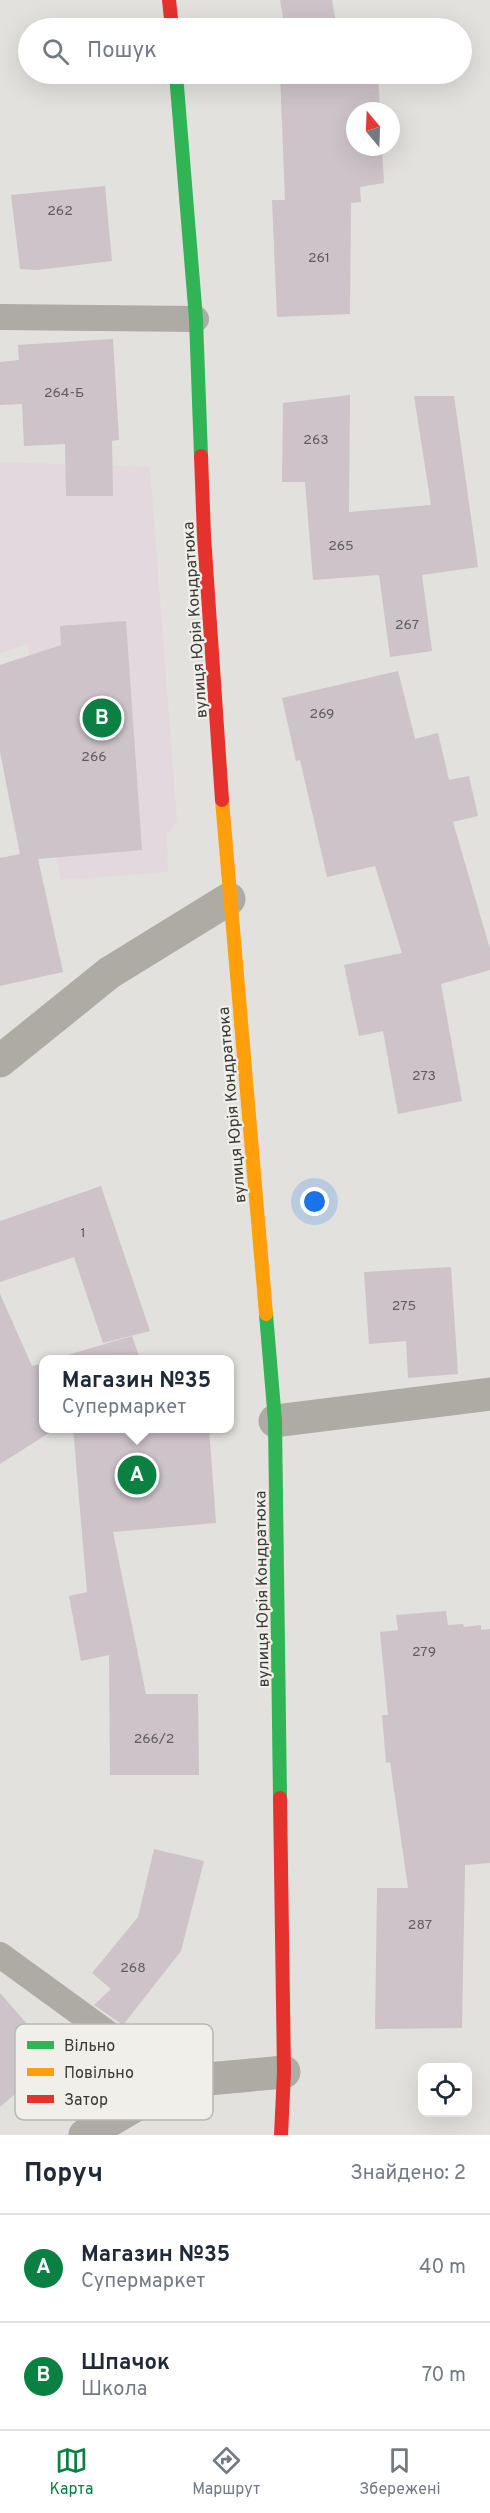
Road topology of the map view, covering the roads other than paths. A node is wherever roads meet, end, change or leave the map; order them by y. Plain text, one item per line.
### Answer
1 (169, 0) edge
2 (171, 18) edge
3 (177, 84) edge
4 (0, 316) edge
5 (196, 319) junction
6 (229, 899) junction
7 (0, 1061) edge
8 (490, 1394) edge
9 (275, 1422) junction
10 (0, 1955) edge
11 (95, 2024) edge
12 (284, 2072) junction
13 (213, 2079) edge
14 (110, 2120) edge
15 (85, 2135) edge
16 (281, 2135) edge

1 - 2 street
3 - 5 street, вулиця Юрія Кондратюка
4 - 5 lane
5 - 6 street, вулиця Юрія Кондратюка
6 - 7 street
6 - 9 street, вулиця Юрія Кондратюка
8 - 9 street
9 - 12 street, вулиця Юрія Кондратюка
10 - 11 lane
12 - 13 street
12 - 16 street, вулиця Юрія Кондратюка
14 - 15 street

